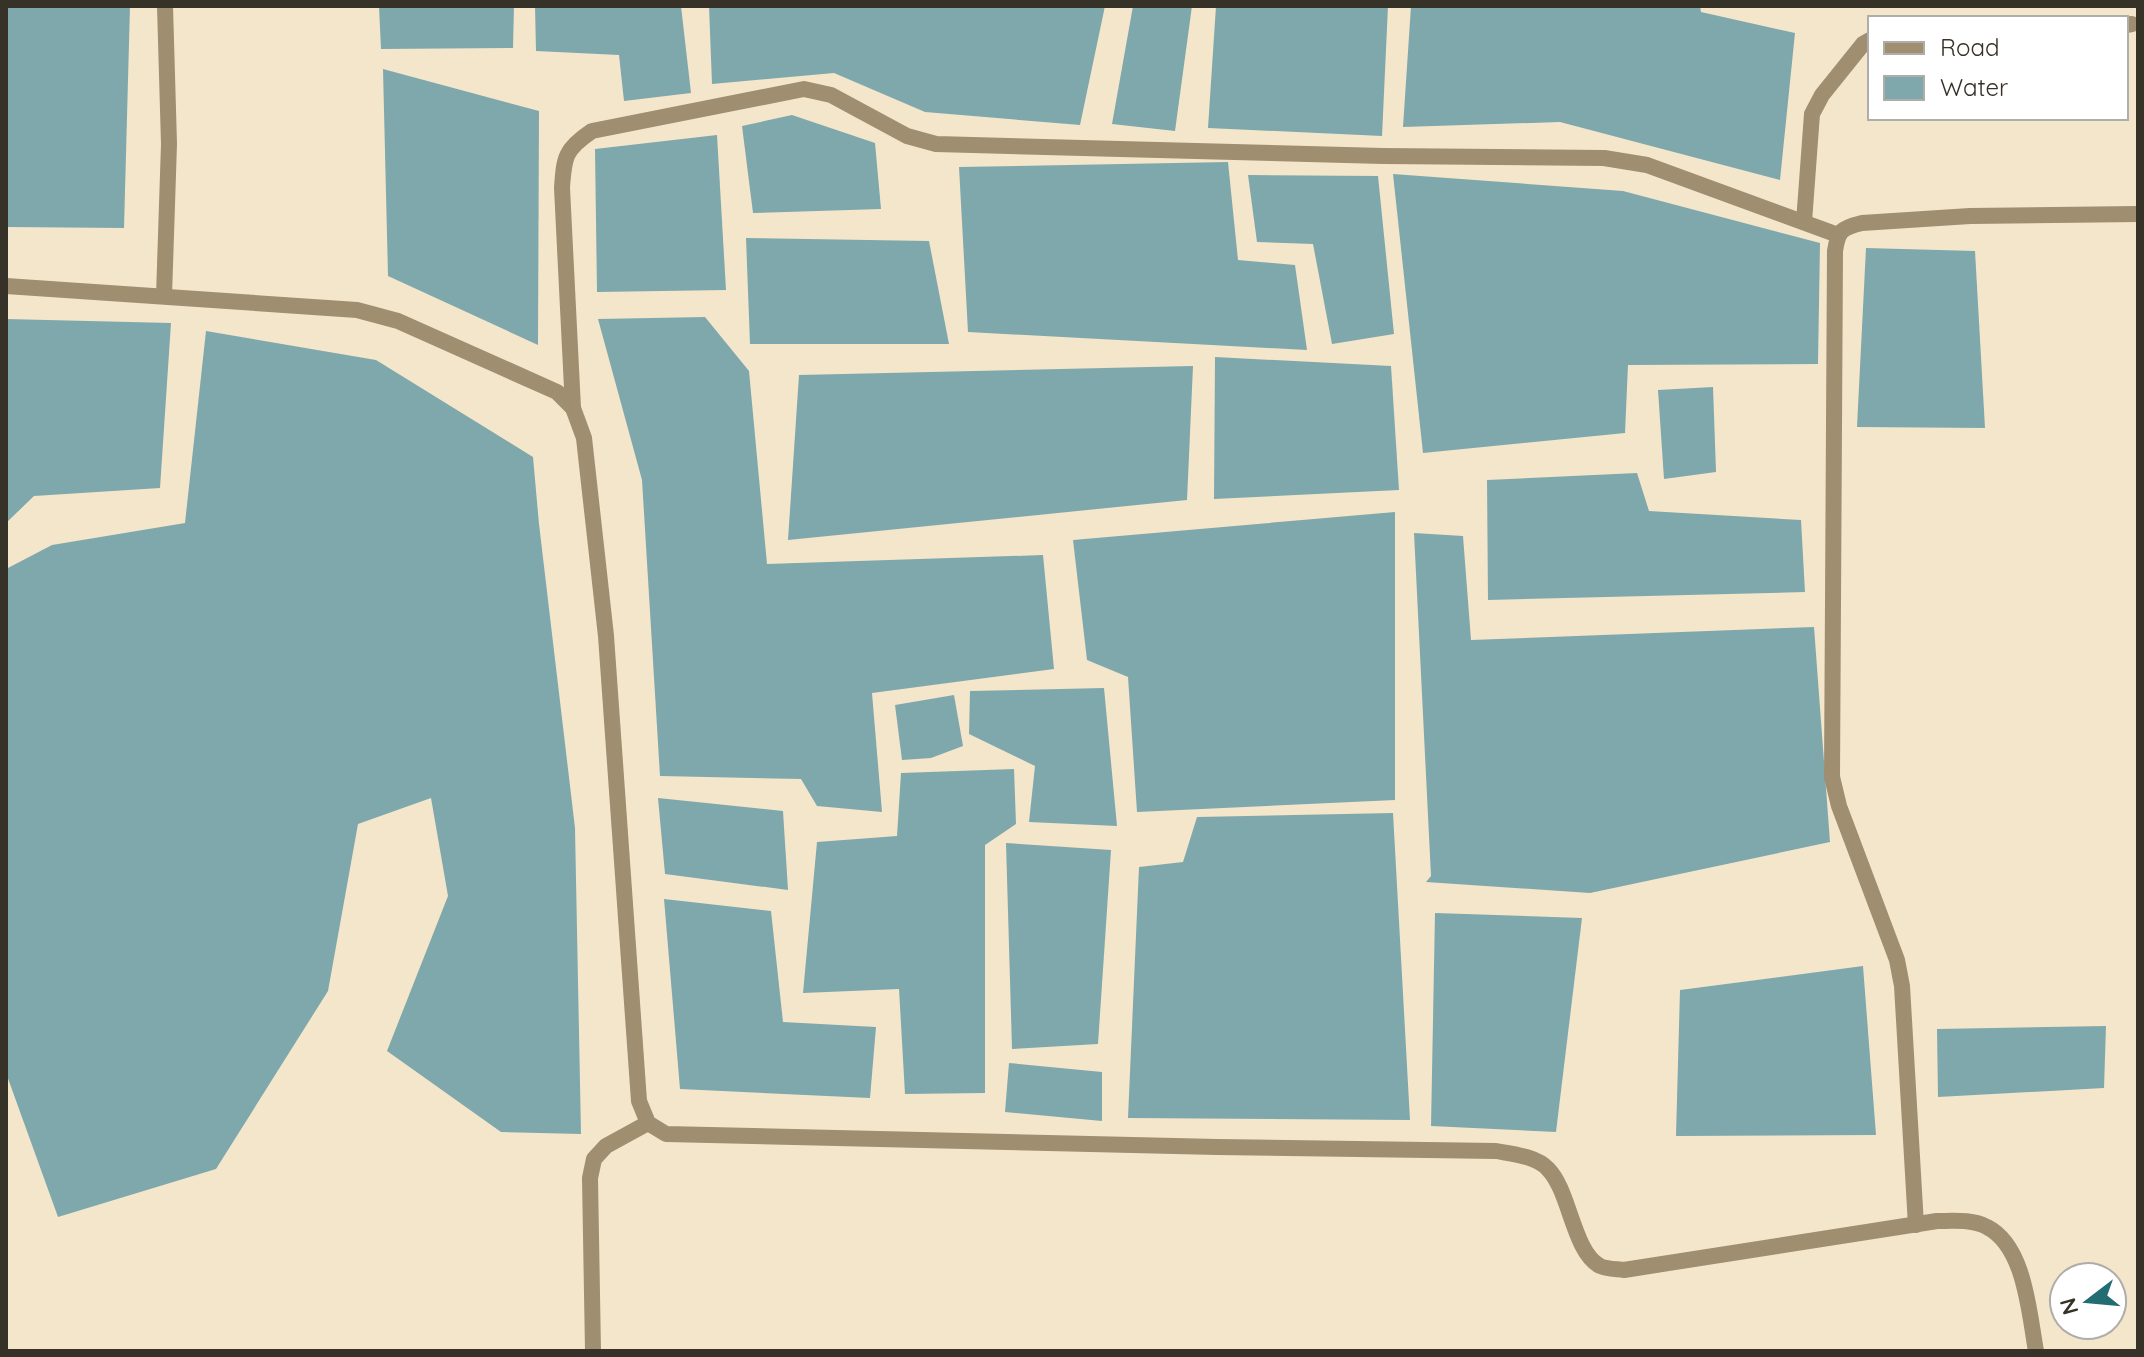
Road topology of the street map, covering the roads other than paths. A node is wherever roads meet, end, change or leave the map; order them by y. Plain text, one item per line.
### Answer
1 (165, 6) edge
2 (1868, 41) edge
3 (2138, 214) edge
4 (1804, 222) junction
5 (1838, 235) junction
6 (6, 286) edge
7 (164, 296) junction
8 (573, 408) junction
9 (648, 1123) junction
10 (1916, 1225) junction
11 (593, 1351) edge
12 (2036, 1351) edge

1 - 7 street
2 - 4 street
3 - 5 street
4 - 5 street
4 - 8 street
5 - 10 street
6 - 7 street
7 - 8 street
8 - 9 street
9 - 10 street
9 - 11 street
10 - 12 street

